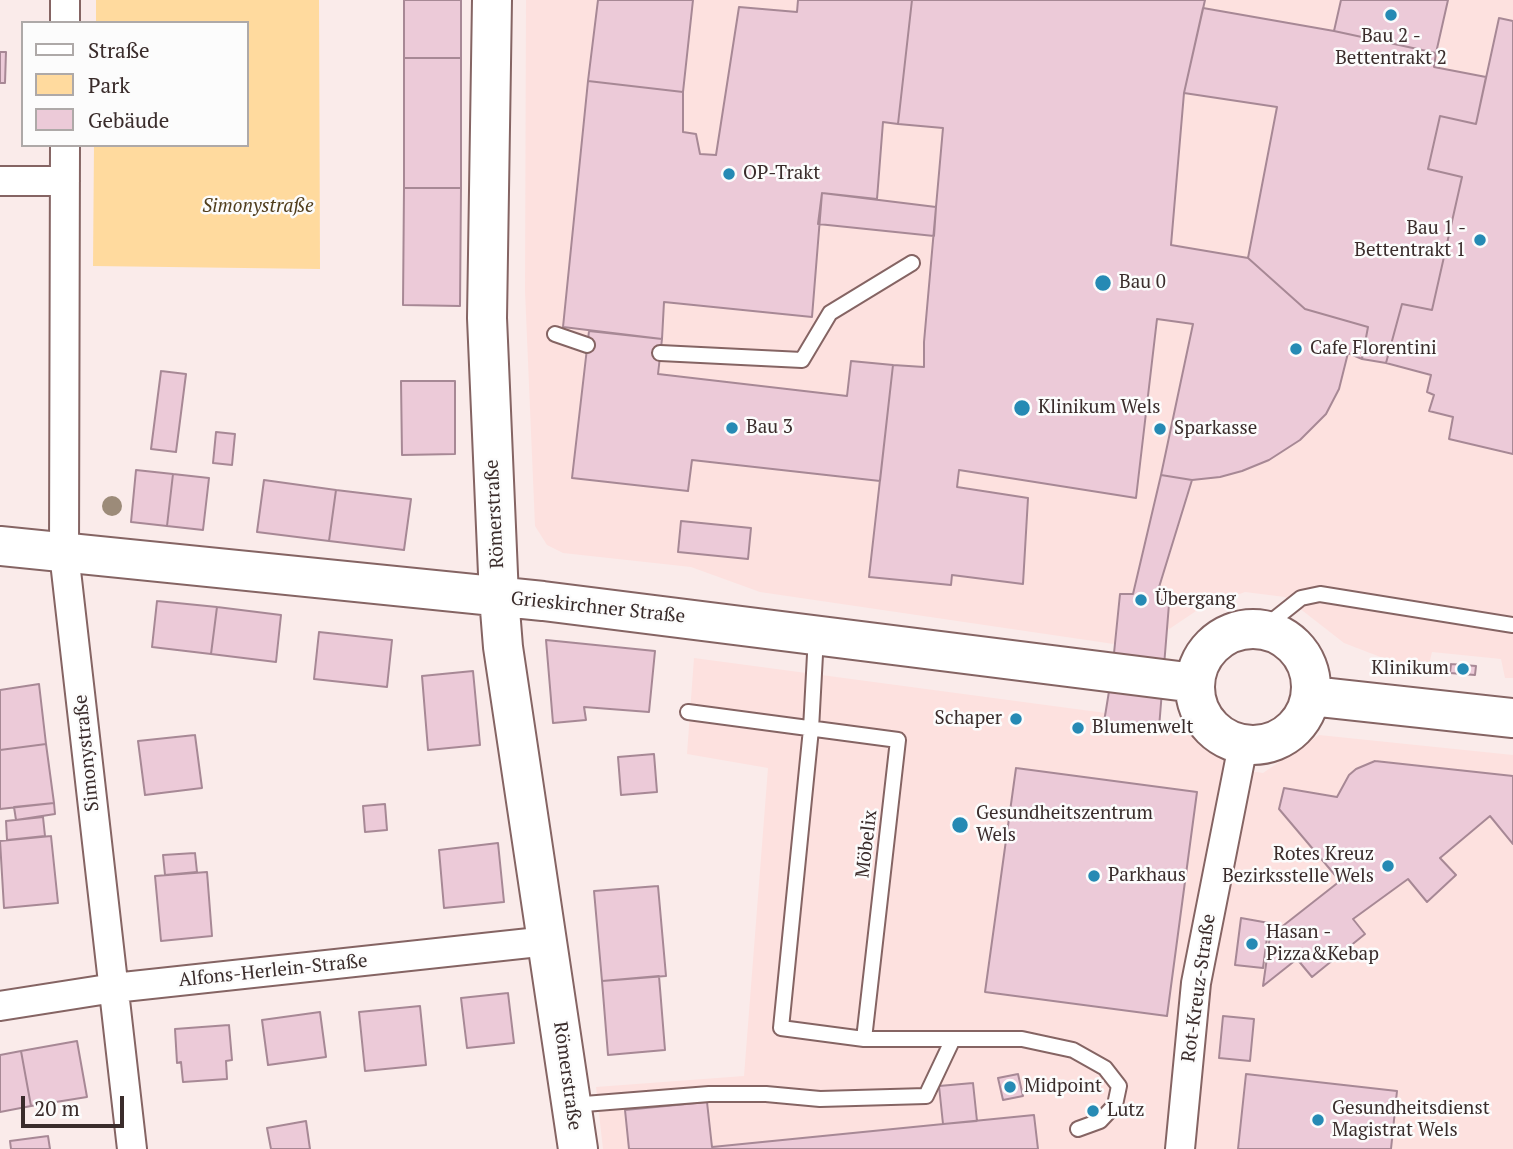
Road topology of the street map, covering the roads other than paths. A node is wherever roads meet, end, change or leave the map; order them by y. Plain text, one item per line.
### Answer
1 (65, 0) edge
2 (492, 0) edge
3 (65, 21) edge
4 (65, 147) edge
5 (0, 181) edge
6 (65, 181) junction
7 (912, 263) dead end
8 (555, 334) dead end
9 (587, 345) dead end
10 (660, 353) dead end
11 (0, 546) edge
12 (64, 553) junction
13 (499, 597) junction
14 (1513, 625) edge
15 (1262, 629) junction
16 (816, 634) junction
17 (1195, 684) junction
18 (1311, 695) junction
19 (688, 712) dead end
20 (1513, 718) edge
21 (811, 729) junction
22 (1243, 745) junction
23 (548, 941) junction
24 (114, 988) junction
25 (0, 1006) edge
26 (864, 1039) junction
27 (953, 1039) junction
28 (571, 1105) junction
29 (1078, 1129) dead end
30 (132, 1149) edge
31 (578, 1149) edge
32 (1180, 1149) edge

1 - 3 street
2 - 13 main road, Römerstraße
4 - 6 street, Simonystraße
5 - 6 street
6 - 12 street, Simonystraße
7 - 10 lane
8 - 9 lane
11 - 12 main road, Grieskirchner Straße
12 - 13 main road, Grieskirchner Straße
12 - 24 street, Simonystraße
13 - 16 main road, Grieskirchner Straße
13 - 23 main road, Römerstraße
14 - 15 lane
15 - 17 main road
15 - 18 main road
16 - 17 main road, Grieskirchner Straße
16 - 21 lane
17 - 22 main road
18 - 20 main road
18 - 22 main road
19 - 21 lane, Möbelix
21 - 26 lane
21 - 26 lane, Möbelix
22 - 32 street, Rot-Kreuz-Straße
23 - 24 street, Alfons-Herlein-Straße
23 - 28 main road, Römerstraße
24 - 25 street, Alfons-Herlein-Straße
24 - 30 street, Simonystraße
26 - 27 lane
27 - 28 lane
27 - 29 lane
28 - 31 main road, Römerstraße

